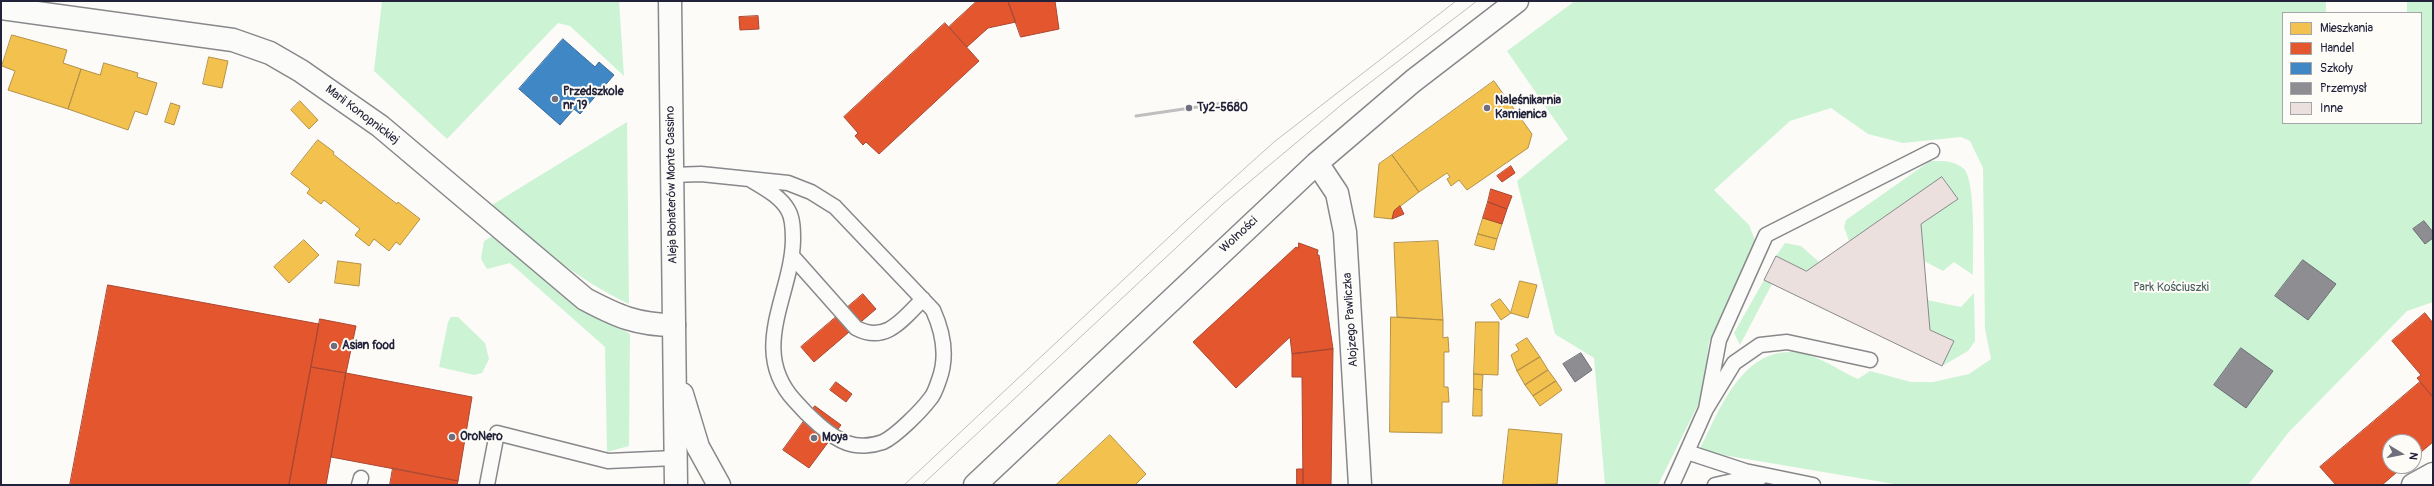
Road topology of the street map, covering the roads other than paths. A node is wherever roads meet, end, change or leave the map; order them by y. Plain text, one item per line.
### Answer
1 (670, 1) edge
2 (1517, 1) edge
3 (1, 8) edge
4 (1932, 151) dead end
5 (1317, 162) junction
6 (672, 175) junction
7 (751, 180) junction
8 (793, 257) junction
9 (923, 299) junction
10 (674, 326) junction
11 (1870, 360) dead end
12 (675, 369) junction
13 (1706, 409) junction
14 (1687, 452) junction
15 (675, 458) junction
16 (2433, 474) edge
17 (1777, 479) junction
18 (487, 485) edge
19 (676, 485) edge
20 (719, 485) edge
21 (975, 485) edge
22 (1360, 485) edge
23 (1672, 485) edge
24 (1715, 485) edge
25 (1812, 485) edge
26 (2413, 485) edge

1 - 6 street, Aleja Bohaterów Monte Cassino
2 - 5 street, Wolności
3 - 10 street, Marii Konopnickiej
4 - 13 lane
5 - 21 street, Wolności
5 - 22 street, Alojzego Pawliczka
6 - 7 lane
6 - 10 street, Aleja Bohaterów Monte Cassino
7 - 8 lane
7 - 9 lane
8 - 9 lane
8 - 9 lane
10 - 12 street, Aleja Bohaterów Monte Cassino
11 - 13 lane
12 - 15 street, Aleja Bohaterów Monte Cassino
12 - 20 street, Aleja Bohaterów Monte Cassino
13 - 14 lane
14 - 17 lane
14 - 23 lane
15 - 18 lane
15 - 19 street, Aleja Bohaterów Monte Cassino
16 - 26 street
17 - 24 lane
17 - 25 lane

